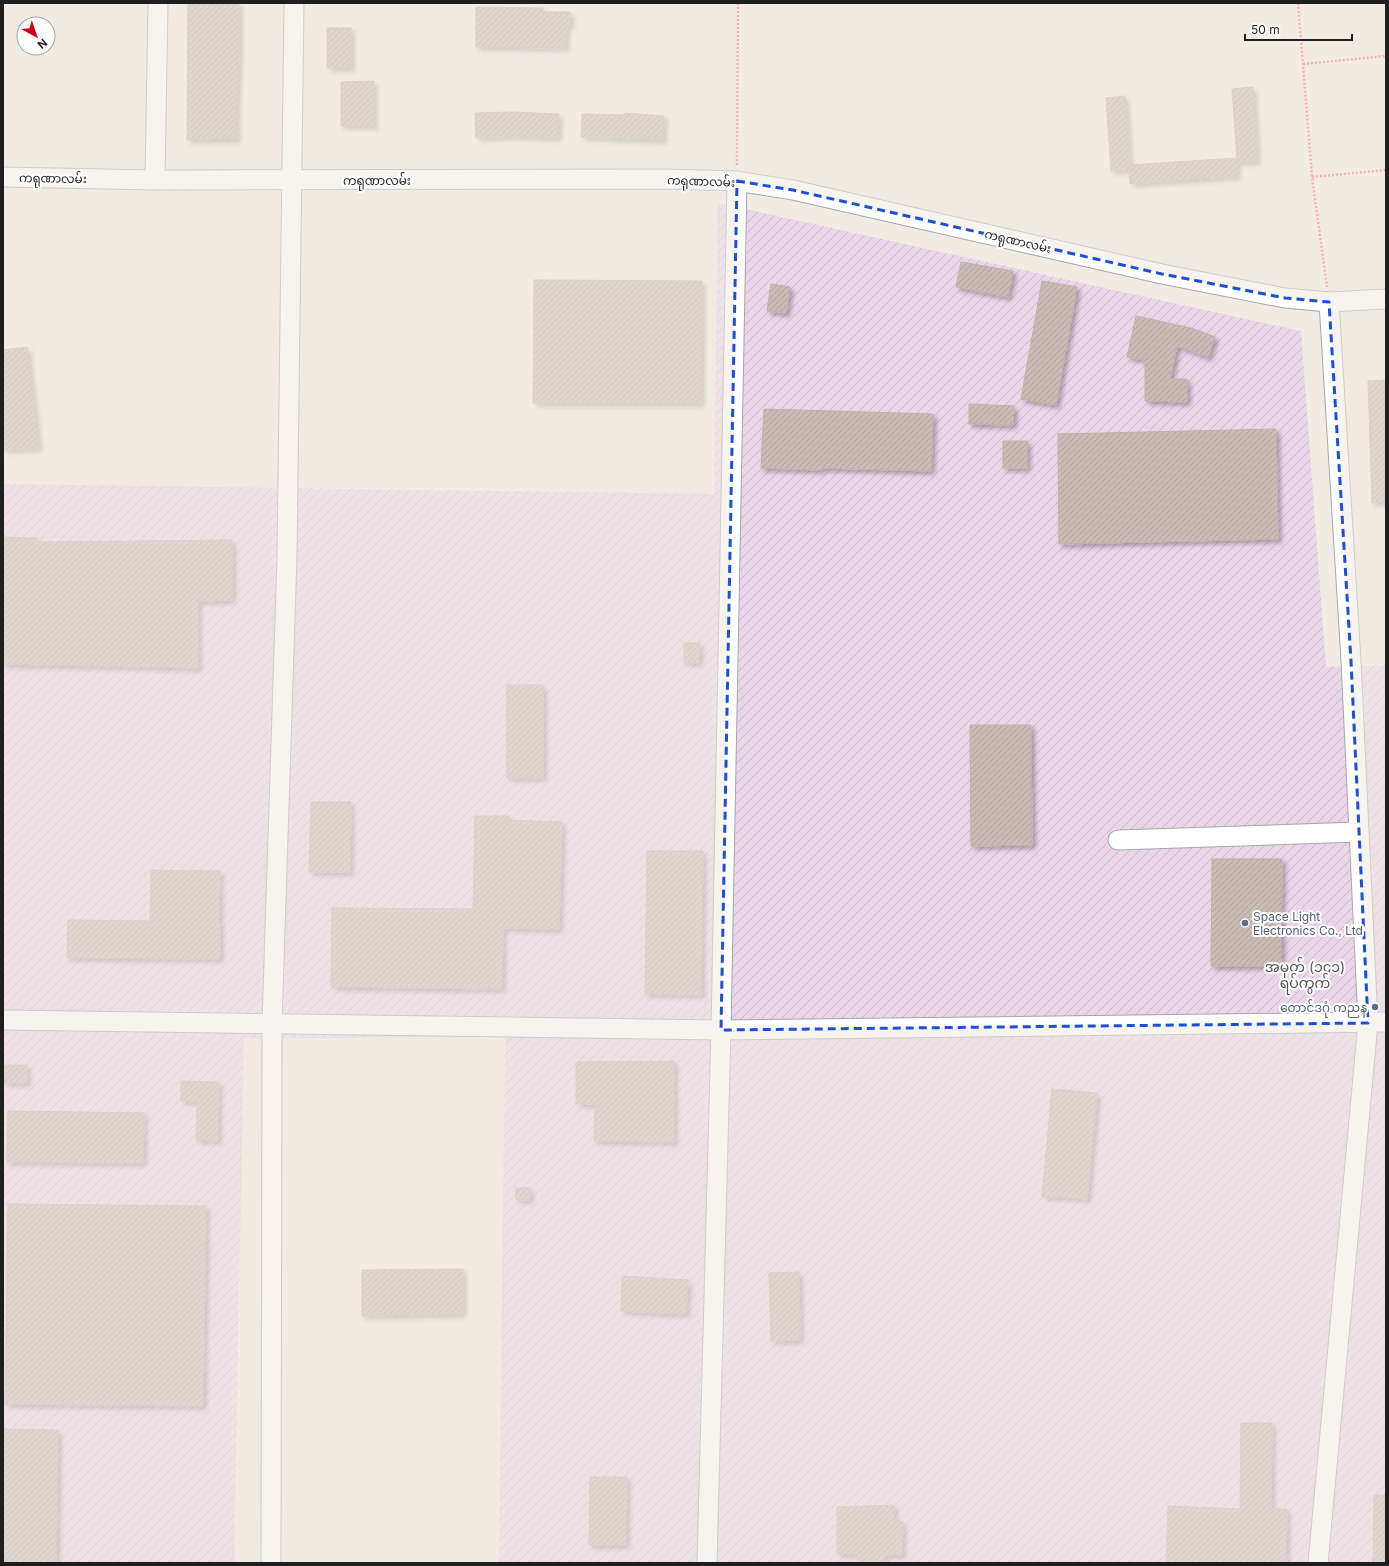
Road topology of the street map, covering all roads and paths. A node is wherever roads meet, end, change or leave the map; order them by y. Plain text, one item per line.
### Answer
1 (158, 3) edge
2 (294, 3) edge
3 (738, 3) edge
4 (1298, 3) edge
5 (1386, 56) edge
6 (1303, 64) junction
7 (1386, 170) edge
8 (3, 177) edge
9 (1312, 177) junction
10 (155, 180) junction
11 (292, 180) junction
12 (737, 181) junction
13 (1386, 299) edge
14 (1329, 302) junction
15 (1359, 832) junction
16 (1118, 840) dead end
17 (3, 1020) edge
18 (1377, 1022) edge
19 (272, 1024) junction
20 (721, 1030) junction
21 (271, 1563) edge
22 (707, 1563) edge
23 (1318, 1563) edge

1 - 10 street
2 - 11 street
3 - 12 path
4 - 6 path
5 - 6 path
6 - 9 path
7 - 9 path
8 - 10 street, ကရုဏာလမ်း
9 - 14 path
10 - 11 street, ကရုဏာလမ်း
11 - 12 street, ကရုဏာလမ်း
11 - 19 street
12 - 14 street, ကရုဏာလမ်း
12 - 20 street
13 - 14 street, ကရုဏာလမ်း
14 - 15 street
15 - 16 street
15 - 18 street
17 - 19 street
18 - 20 street
18 - 23 street
19 - 20 street
19 - 21 street
20 - 22 street

